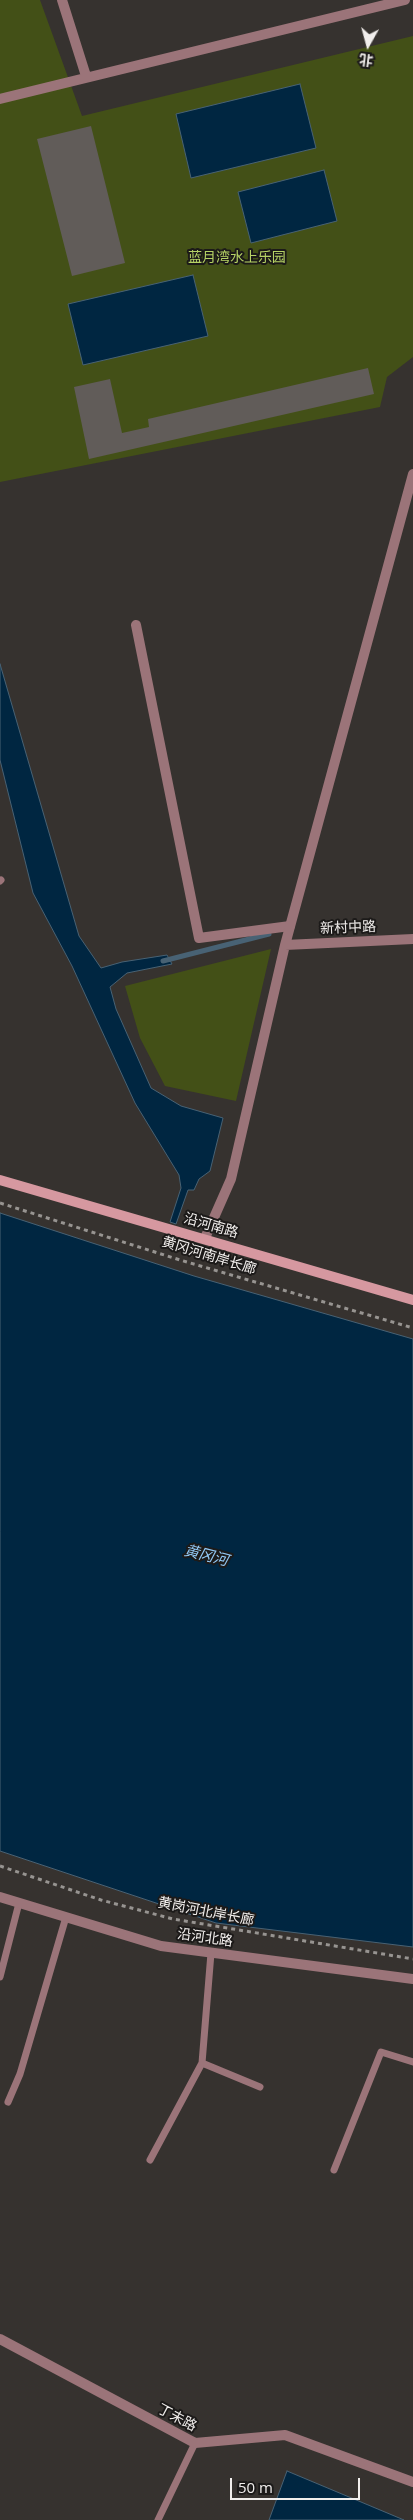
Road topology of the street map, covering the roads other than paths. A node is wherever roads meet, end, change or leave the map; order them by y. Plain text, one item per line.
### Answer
1 (62, 0) edge
2 (405, 0) edge
3 (86, 76) junction
4 (0, 99) edge
5 (413, 474) edge
6 (136, 625) dead end
7 (290, 926) junction
8 (413, 939) edge
9 (285, 945) junction
10 (0, 1180) edge
11 (205, 1238) junction
12 (413, 1300) edge
13 (0, 1897) edge
14 (20, 1904) junction
15 (66, 1917) junction
16 (211, 1953) junction
17 (0, 1977) edge
18 (413, 1979) edge
19 (413, 2062) edge
20 (202, 2063) junction
21 (260, 2088) dead end
22 (8, 2102) dead end
23 (150, 2160) dead end
24 (334, 2170) dead end
25 (0, 2339) edge
26 (195, 2443) junction
27 (413, 2482) edge
28 (158, 2520) edge

1 - 3 street
2 - 3 street
3 - 4 street
5 - 7 street
6 - 7 street
7 - 9 street
8 - 9 street, 新村中路
9 - 11 street
10 - 11 main road, 沿河南路
11 - 12 main road, 沿河南路
13 - 14 street, 沿河北路
14 - 15 street, 沿河北路
14 - 17 lane
15 - 16 street, 沿河北路
15 - 22 lane
16 - 18 street, 沿河北路
16 - 20 lane
19 - 24 lane
20 - 21 lane
20 - 23 lane
25 - 26 street, 丁未路
26 - 27 street, 丁未路
26 - 28 lane

